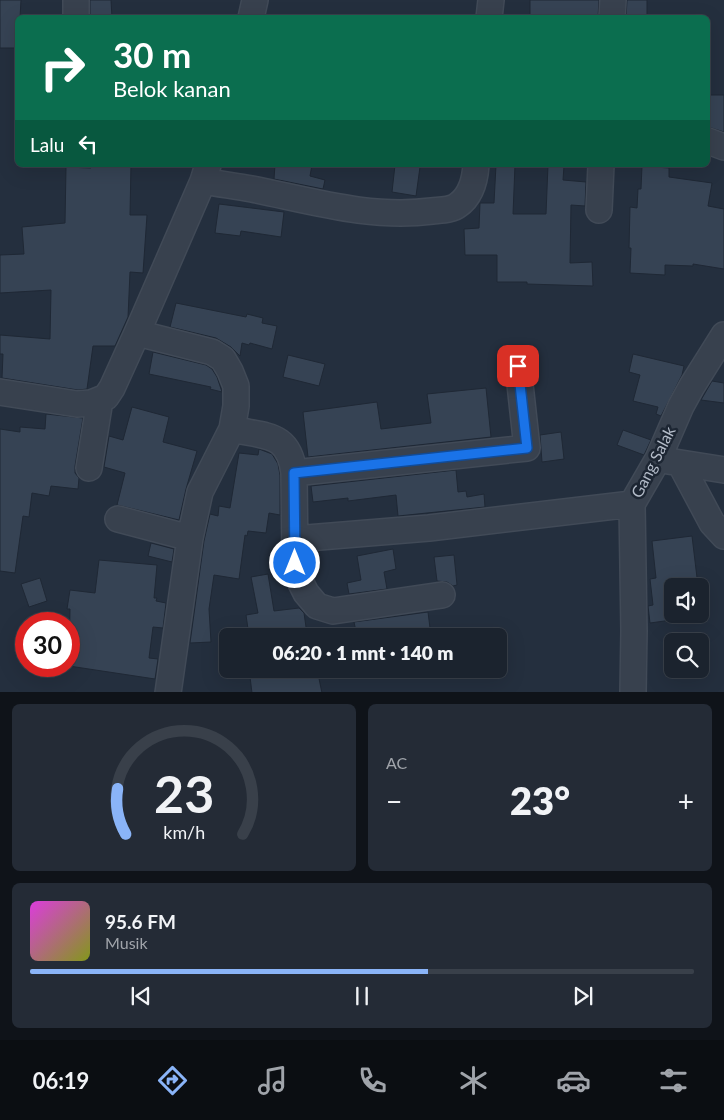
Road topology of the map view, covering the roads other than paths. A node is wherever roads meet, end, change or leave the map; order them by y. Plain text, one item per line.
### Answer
1 (76, 0) edge
2 (255, 0) edge
3 (491, 0) edge
4 (613, 0) edge
5 (76, 15) edge
6 (252, 15) edge
7 (489, 15) edge
8 (612, 15) edge
9 (710, 141) edge
10 (724, 147) edge
11 (476, 167) edge
12 (602, 167) edge
13 (206, 173) edge
14 (599, 210) dead end
15 (137, 332) junction
16 (724, 334) edge
17 (518, 366) dead end
18 (0, 392) edge
19 (100, 400) junction
20 (232, 429) junction
21 (669, 461) junction
22 (89, 468) dead end
23 (724, 470) edge
24 (294, 473) junction
25 (632, 504) junction
26 (118, 519) dead end
27 (724, 536) edge
28 (190, 538) junction
29 (295, 539) junction
30 (442, 595) dead end
31 (168, 692) edge
32 (633, 692) edge

1 - 5 street
2 - 6 street
3 - 7 street
4 - 8 street
9 - 10 street
11 - 13 street
12 - 14 street
13 - 15 street
15 - 19 street
15 - 20 street
16 - 21 street, Gang Salak
17 - 24 street
18 - 19 street
19 - 22 street
20 - 24 street
20 - 28 street
21 - 23 street
21 - 25 street, Gang Salak
21 - 27 street
24 - 29 street
25 - 29 street
25 - 32 street, Gang Salak
26 - 28 street
28 - 31 street
29 - 30 street

